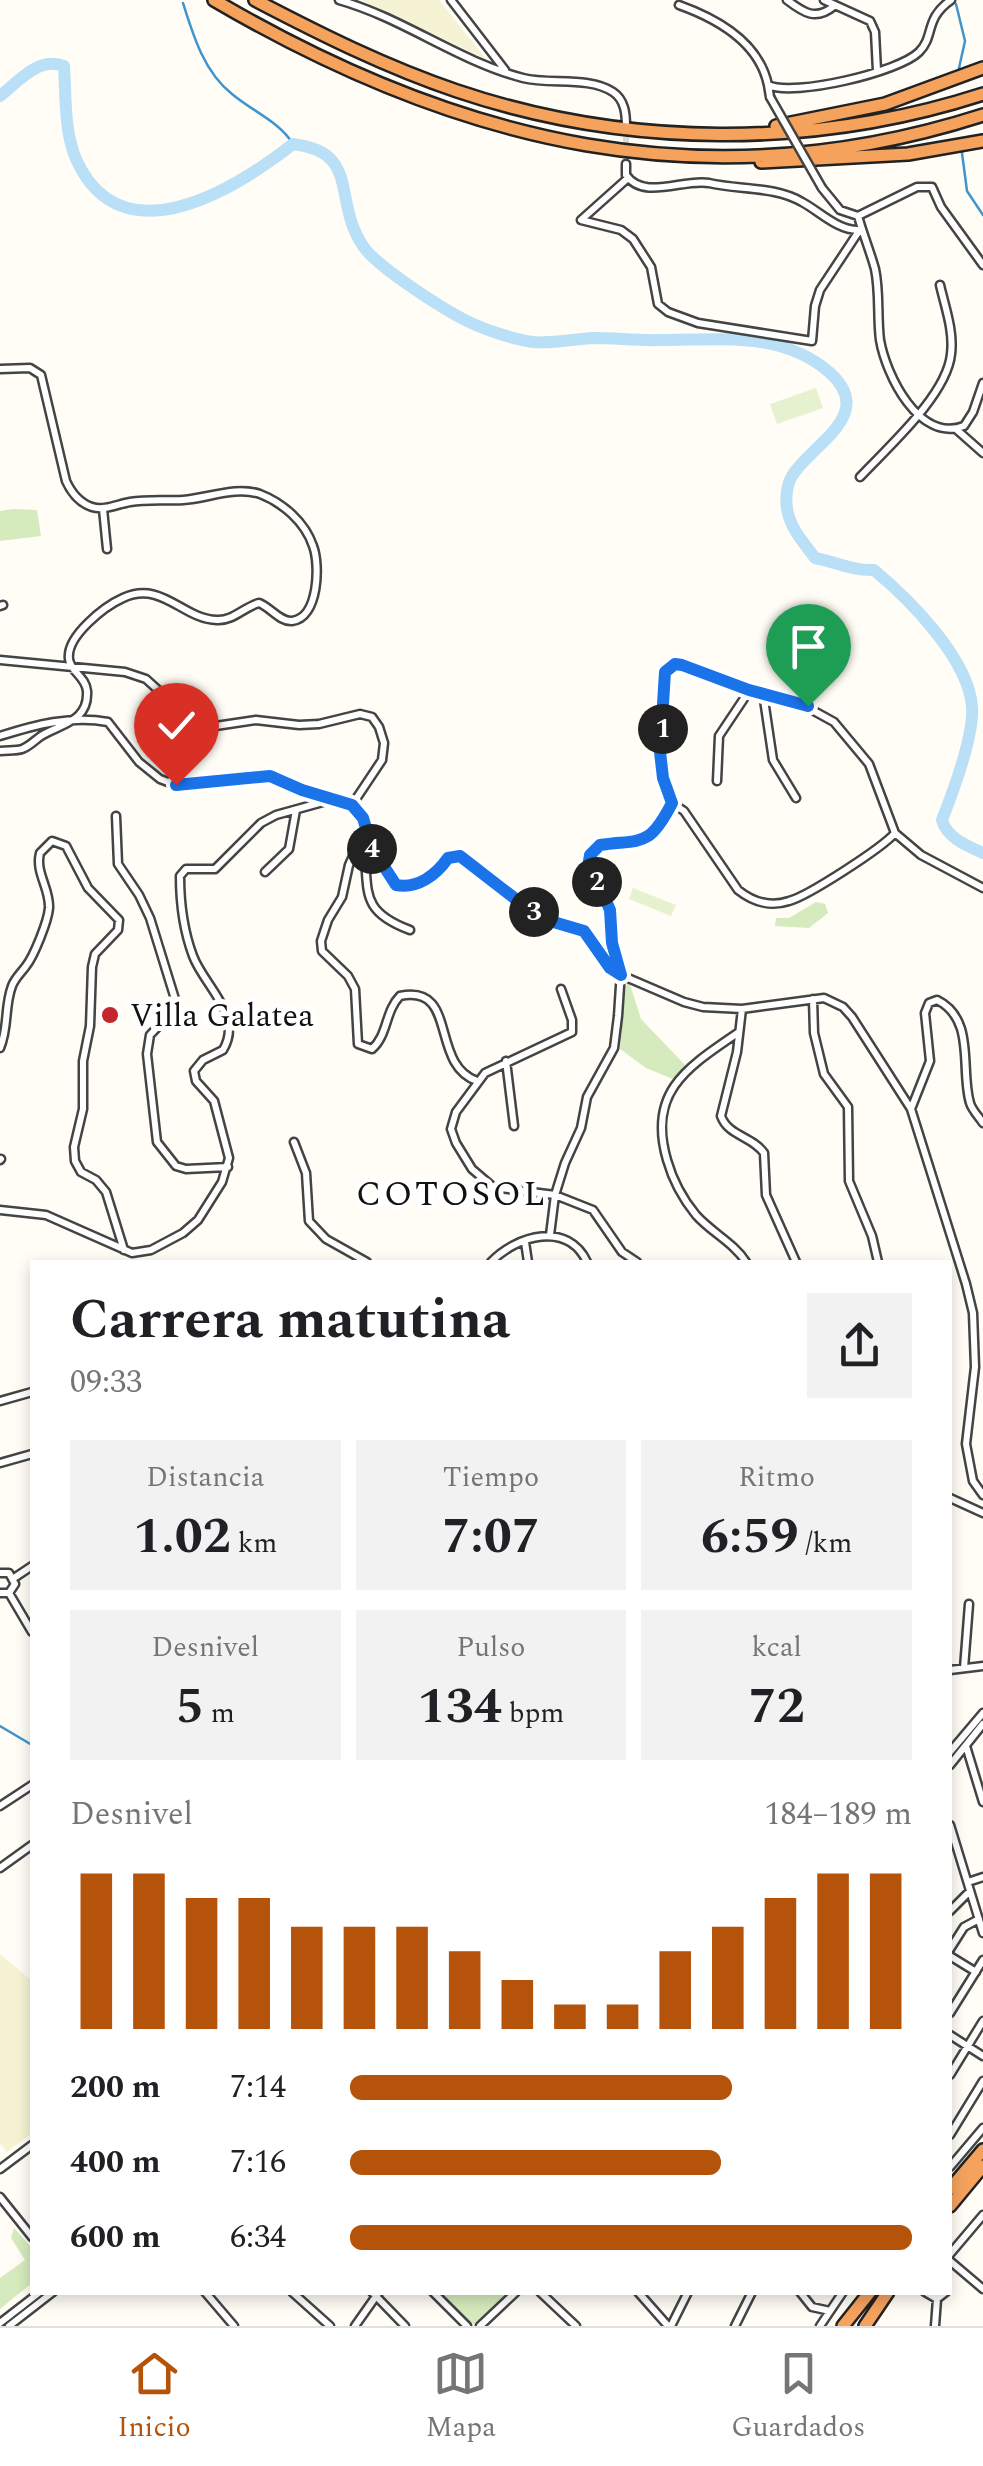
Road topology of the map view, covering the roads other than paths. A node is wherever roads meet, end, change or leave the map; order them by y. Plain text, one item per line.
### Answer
1 (214, 0) edge
2 (255, 0) edge
3 (339, 0) edge
4 (451, 0) edge
5 (787, 0) edge
6 (824, 0) edge
7 (951, 0) edge
8 (679, 5) dead end
9 (834, 6) junction
10 (983, 68) edge
11 (877, 71) junction
12 (506, 72) junction
13 (768, 85) junction
14 (983, 94) edge
15 (983, 115) edge
16 (626, 126) tunnel mouth
17 (723, 135) junction
18 (983, 141) edge
19 (712, 158) junction
20 (626, 164) tunnel mouth
21 (628, 178) junction
22 (858, 216) junction
23 (860, 229) junction
24 (983, 265) edge
25 (940, 284) dead end
26 (0, 369) edge
27 (983, 383) edge
28 (916, 415) junction
29 (956, 429) junction
30 (983, 453) edge
31 (860, 478) dead end
32 (103, 508) junction
33 (107, 549) dead end
34 (0, 660) edge
35 (74, 669) junction
36 (749, 690) junction
37 (763, 693) junction
38 (74, 722) junction
39 (0, 736) edge
40 (0, 751) edge
41 (717, 782) dead end
42 (796, 798) dead end
43 (334, 799) junction
44 (672, 803) junction
45 (352, 805) junction
46 (296, 810) junction
47 (116, 816) dead end
48 (365, 828) junction
49 (894, 833) junction
50 (362, 838) junction
51 (265, 872) dead end
52 (983, 888) edge
53 (410, 930) dead end
54 (621, 975) junction
55 (561, 989) dead end
56 (814, 999) junction
57 (742, 1009) junction
58 (739, 1032) junction
59 (0, 1048) edge
60 (506, 1061) junction
61 (476, 1081) junction
62 (911, 1109) junction
63 (983, 1123) edge
64 (514, 1126) dead end
65 (294, 1142) dead end
66 (228, 1167) junction
67 (555, 1194) junction
68 (0, 1210) edge
69 (550, 1235) junction
70 (525, 1242) junction
71 (124, 1251) junction
72 (363, 1260) edge
73 (493, 1260) edge
74 (528, 1260) edge
75 (586, 1260) edge
76 (634, 1260) edge
77 (744, 1260) edge
78 (795, 1260) edge
79 (878, 1260) edge
80 (30, 1393) edge
81 (0, 1401) edge
82 (30, 1454) edge
83 (0, 1462) edge
84 (983, 1495) edge
85 (952, 1499) edge
86 (983, 1513) edge
87 (30, 1567) edge
88 (0, 1572) edge
89 (14, 1578) junction
90 (5, 1593) edge
91 (969, 1604) dead end
92 (30, 1629) edge
93 (983, 1666) edge
94 (964, 1668) junction
95 (952, 1670) edge
96 (983, 1713) edge
97 (982, 1729) edge
98 (966, 1746) junction
99 (952, 1750) edge
100 (952, 1763) edge
101 (30, 1786) edge
102 (983, 1802) edge
103 (0, 1806) edge
104 (952, 1831) edge
105 (30, 1846) edge
106 (0, 1868) edge
107 (983, 1877) edge
108 (968, 1882) junction
109 (970, 1891) junction
110 (952, 1909) edge
111 (978, 1919) junction
112 (983, 1933) edge
113 (952, 1948) edge
114 (952, 1954) edge
115 (983, 1960) edge
116 (976, 1972) junction
117 (954, 1999) edge
118 (983, 2021) edge
119 (952, 2036) edge
120 (967, 2046) junction
121 (983, 2056) edge
122 (952, 2071) edge
123 (983, 2082) edge
124 (952, 2118) edge
125 (958, 2122) junction
126 (983, 2128) edge
127 (952, 2132) edge
128 (30, 2147) edge
129 (983, 2150) edge
130 (952, 2165) edge
131 (983, 2166) edge
132 (0, 2169) edge
133 (952, 2187) edge
134 (0, 2198) edge
135 (952, 2204) edge
136 (983, 2216) edge
137 (30, 2235) edge
138 (952, 2255) edge
139 (952, 2259) edge
140 (964, 2273) junction
141 (952, 2276) edge
142 (983, 2288) edge
143 (36, 2295) edge
144 (49, 2295) edge
145 (208, 2295) edge
146 (295, 2295) edge
147 (374, 2295) edge
148 (376, 2295) edge
149 (436, 2295) edge
150 (543, 2295) edge
151 (641, 2295) edge
152 (686, 2295) edge
153 (750, 2295) edge
154 (803, 2295) edge
155 (841, 2295) edge
156 (869, 2295) edge
157 (870, 2295) edge
158 (888, 2295) edge
159 (889, 2295) edge
160 (931, 2295) edge
161 (942, 2295) edge
162 (513, 2296) edge
163 (937, 2298) junction
164 (812, 2306) junction
165 (830, 2310) junction
166 (0, 2323) edge
167 (820, 2325) edge
168 (9, 2326) edge
169 (234, 2326) edge
170 (330, 2326) edge
171 (355, 2326) edge
172 (406, 2326) edge
173 (467, 2326) edge
174 (480, 2326) edge
175 (576, 2326) edge
176 (670, 2326) edge
177 (735, 2326) edge
178 (843, 2326) edge
179 (852, 2326) edge
180 (865, 2326) edge
181 (874, 2326) edge
182 (934, 2326) edge

1 - 19 highway
2 - 17 highway
3 - 12 street
4 - 12 street
5 - 9 street
6 - 9 street
7 - 11 street
8 - 13 street
9 - 11 street
10 - 17 highway
11 - 13 street
12 - 16 street
13 - 22 street, bridge
14 - 17 highway
15 - 19 highway
18 - 19 highway
20 - 21 street
21 - 23 street
21 - 23 street
22 - 23 street
22 - 24 street
23 - 28 street
25 - 28 street
26 - 32 street
27 - 29 street
28 - 29 street
28 - 31 street
29 - 30 street
32 - 33 street
32 - 35 street
34 - 35 street
35 - 38 street
35 - 45 street
36 - 37 street
36 - 41 street
36 - 44 street
37 - 42 street
37 - 49 street
38 - 39 street
38 - 40 street
38 - 43 street
43 - 45 street
43 - 46 street
44 - 49 street
44 - 54 street
45 - 48 street
46 - 51 street
46 - 66 street
47 - 66 street
48 - 50 street
48 - 54 street
49 - 52 street
50 - 53 street
50 - 61 street
54 - 57 street
54 - 67 street
55 - 60 street
56 - 57 street
56 - 62 street
56 - 79 street
57 - 58 street
58 - 77 street
58 - 78 street
59 - 71 street
60 - 61 street
60 - 64 street
61 - 67 street
62 - 63 street
62 - 84 street
65 - 72 street
66 - 71 street
67 - 69 street
67 - 76 street
68 - 71 street
69 - 70 street
69 - 75 street
70 - 73 street
70 - 74 street
80 - 81 street
82 - 83 street
85 - 86 street
87 - 89 street
88 - 89 street
89 - 90 street
90 - 92 street
91 - 94 street
93 - 94 street
94 - 95 street
96 - 99 street
97 - 98 street
98 - 100 street
98 - 102 street
101 - 103 street
104 - 108 street
105 - 106 street
107 - 108 street
108 - 109 street
109 - 110 street
109 - 111 street
111 - 112 street
111 - 113 street
114 - 116 street
115 - 116 street
116 - 117 street
118 - 120 street
119 - 120 street
120 - 121 street
120 - 122 street
123 - 125 street
124 - 125 street
125 - 127 street
126 - 130 street
128 - 132 street
129 - 133 highway
131 - 135 highway
134 - 137 street
136 - 138 street
139 - 140 street
140 - 141 street
140 - 142 street
143 - 166 street
144 - 168 street
145 - 169 street
146 - 170 street
147 - 171 street
148 - 172 street
149 - 173 street
150 - 175 street
151 - 176 street
152 - 176 street
153 - 177 street
154 - 164 street
155 - 165 street
156 - 178 highway
157 - 179 highway
158 - 180 highway
159 - 181 highway
160 - 163 street
161 - 163 street
162 - 174 street
163 - 182 street
164 - 165 street
164 - 167 street
165 - 167 street

